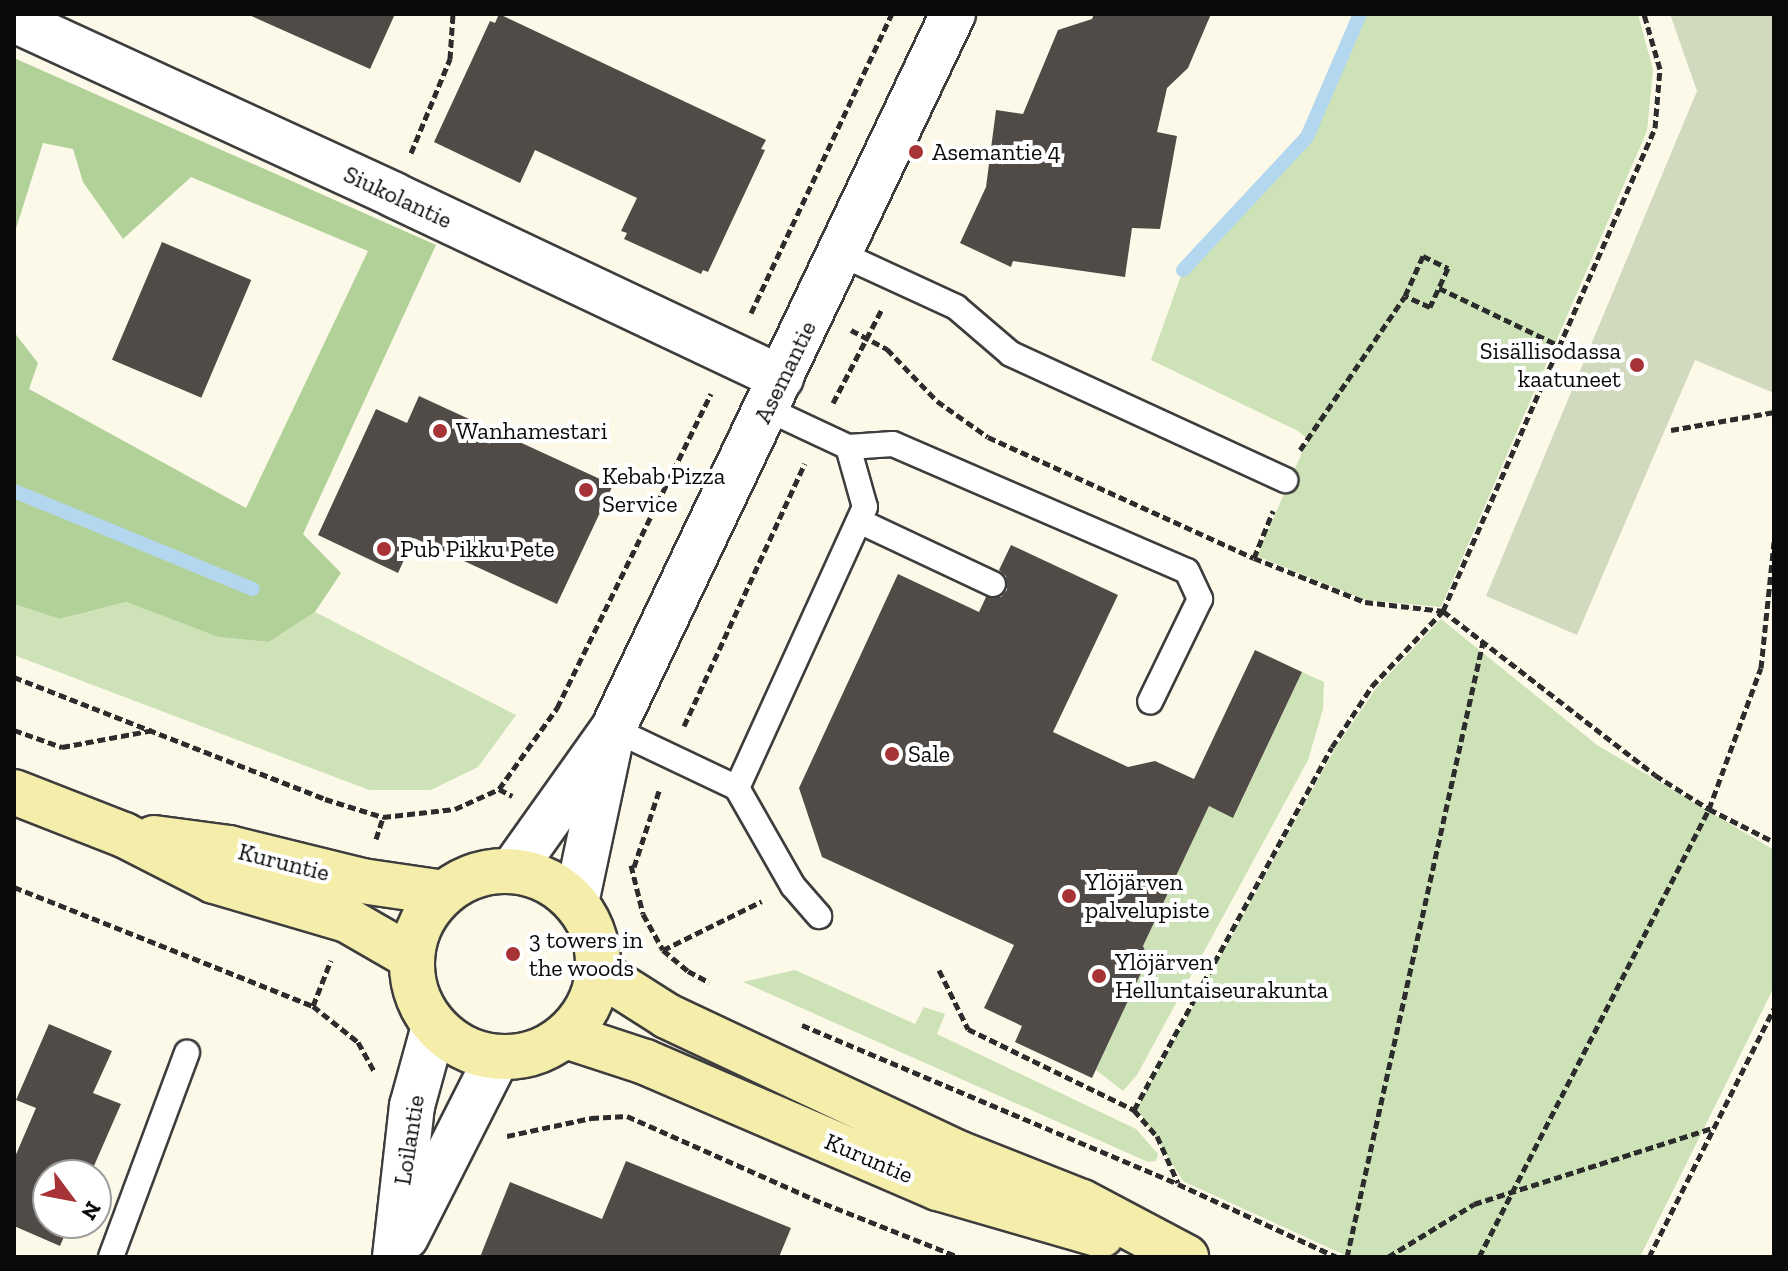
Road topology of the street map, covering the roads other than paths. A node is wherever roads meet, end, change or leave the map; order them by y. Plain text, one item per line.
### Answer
1 (953, 14) edge
2 (14, 20) edge
3 (841, 254) junction
4 (774, 394) junction
5 (848, 447) junction
6 (1285, 480) road end
7 (859, 521) junction
8 (993, 584) dead end
9 (1150, 702) dead end
10 (613, 729) junction
11 (737, 788) junction
12 (14, 792) edge
13 (124, 835) junction
14 (512, 871) junction
15 (444, 893) junction
16 (576, 903) junction
17 (819, 916) dead end
18 (411, 957) junction
19 (598, 972) junction
20 (434, 1026) junction
21 (566, 1036) junction
22 (187, 1053) dead end
23 (497, 1058) junction
24 (1183, 1256) edge
25 (111, 1257) edge
26 (395, 1257) edge

1 - 3 street, Asemantie
2 - 4 street, Siukolantie
3 - 4 street, Asemantie
3 - 6 lane
4 - 5 lane
4 - 10 street, Asemantie
5 - 7 lane
5 - 9 lane
7 - 8 lane
7 - 11 lane
10 - 11 lane
10 - 14 street, Asemantie
10 - 16 street, Asemantie
11 - 17 lane
12 - 13 main road, Kuruntie
13 - 15 main road, Kuruntie
13 - 18 main road, Kuruntie
14 - 15 main road
14 - 16 main road
15 - 18 main road
16 - 19 main road
18 - 20 main road
19 - 21 main road
19 - 24 main road, Kuruntie
20 - 23 main road
20 - 26 street, Loilantie
21 - 23 main road
21 - 24 main road, Kuruntie
22 - 25 lane
23 - 26 street, Loilantie

